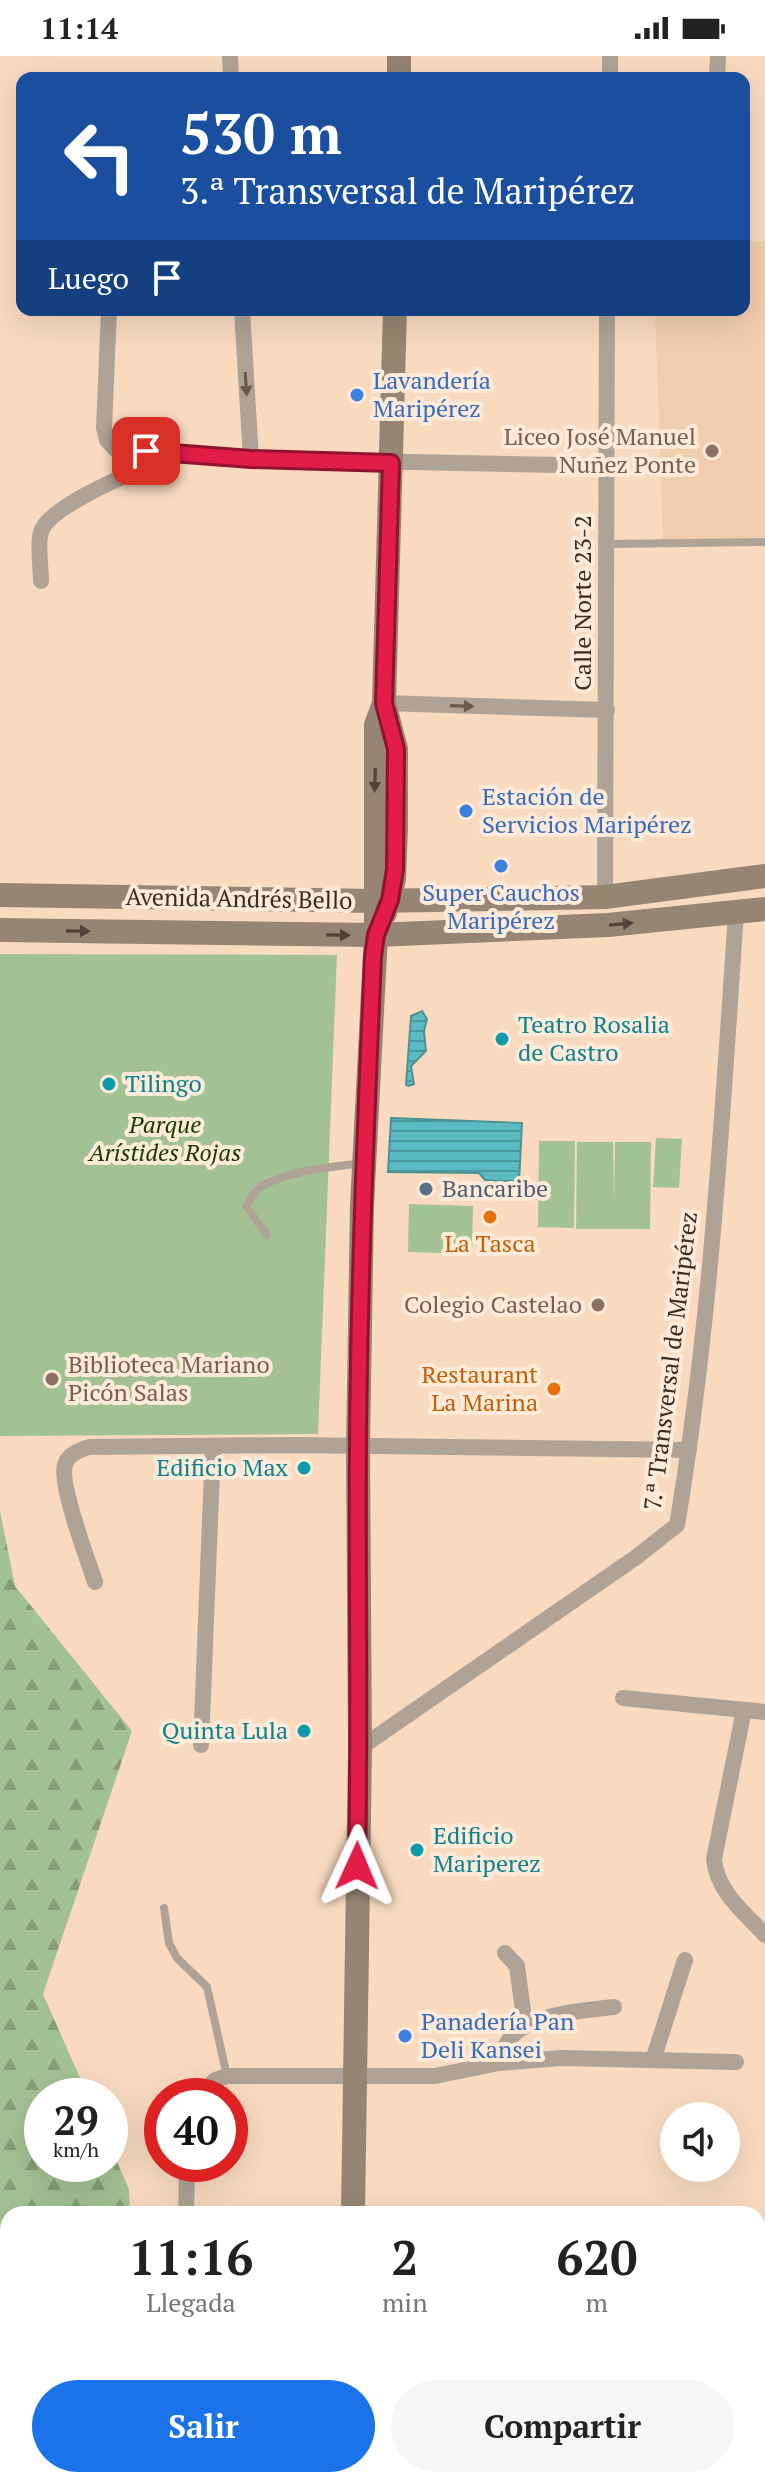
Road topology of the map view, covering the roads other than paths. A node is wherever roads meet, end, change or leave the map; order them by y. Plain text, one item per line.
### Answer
1 (109, 316) edge
2 (242, 316) edge
3 (395, 316) edge
4 (607, 316) edge
5 (176, 454) junction
6 (251, 459) junction
7 (391, 463) junction
8 (607, 466) junction
9 (765, 542) edge
10 (607, 544) junction
11 (41, 581) dead end
12 (384, 703) junction
13 (607, 710) junction
14 (765, 876) edge
15 (0, 895) edge
16 (605, 897) junction
17 (382, 901) junction
18 (765, 909) edge
19 (736, 913) junction
20 (0, 930) edge
21 (376, 935) junction
22 (364, 1163) junction
23 (267, 1235) dead end
24 (213, 1446) junction
25 (358, 1447) junction
26 (689, 1450) junction
27 (95, 1582) dead end
28 (623, 1698) dead end
29 (744, 1710) junction
30 (765, 1712) edge
31 (201, 1745) dead end
32 (360, 1748) junction
33 (164, 1908) dead end
34 (765, 1935) edge
35 (505, 1953) dead end
36 (685, 1960) dead end
37 (614, 2007) dead end
38 (525, 2026) junction
39 (653, 2060) junction
40 (736, 2062) dead end
41 (499, 2063) junction
42 (354, 2074) junction
43 (227, 2076) junction
44 (221, 2078) edge
45 (187, 2182) edge
46 (186, 2206) edge
47 (353, 2206) edge

1 - 5 street
2 -> 6 street
3 - 7 street
4 - 8 street, Calle Norte 23-2
5 - 6 street
5 - 11 street
6 - 7 street
7 - 8 street
7 - 12 street
8 - 10 street, Calle Norte 23-2
9 - 10 lane
10 - 13 street, Calle Norte 23-2
12 -> 13 street
12 - 17 street
13 - 16 street, Calle Norte 23-2
14 - 16 street, Avenida Andrés Bello
15 - 17 street, Avenida Andrés Bello
16 - 17 street, Avenida Andrés Bello
17 - 21 street
18 - 19 street, Avenida Andrés Bello
21 -> 19 street, Avenida Andrés Bello
19 - 26 street, 7.ª Transversal de Maripérez
20 -> 21 street, Avenida Andrés Bello
21 - 22 street
22 - 23 lane
22 - 25 street
24 - 25 street
24 - 27 street
24 - 31 street
25 - 26 street
25 - 32 street
26 - 32 street, 7.ª Transversal de Maripérez
28 - 29 street
29 - 30 street
29 - 34 street
32 - 42 street
33 - 43 lane
35 - 38 street
36 - 39 street
37 - 38 street
38 - 41 street
39 - 40 street
39 - 41 street
41 - 42 street
42 - 43 street
42 - 47 street
43 - 44 street
45 - 46 street

